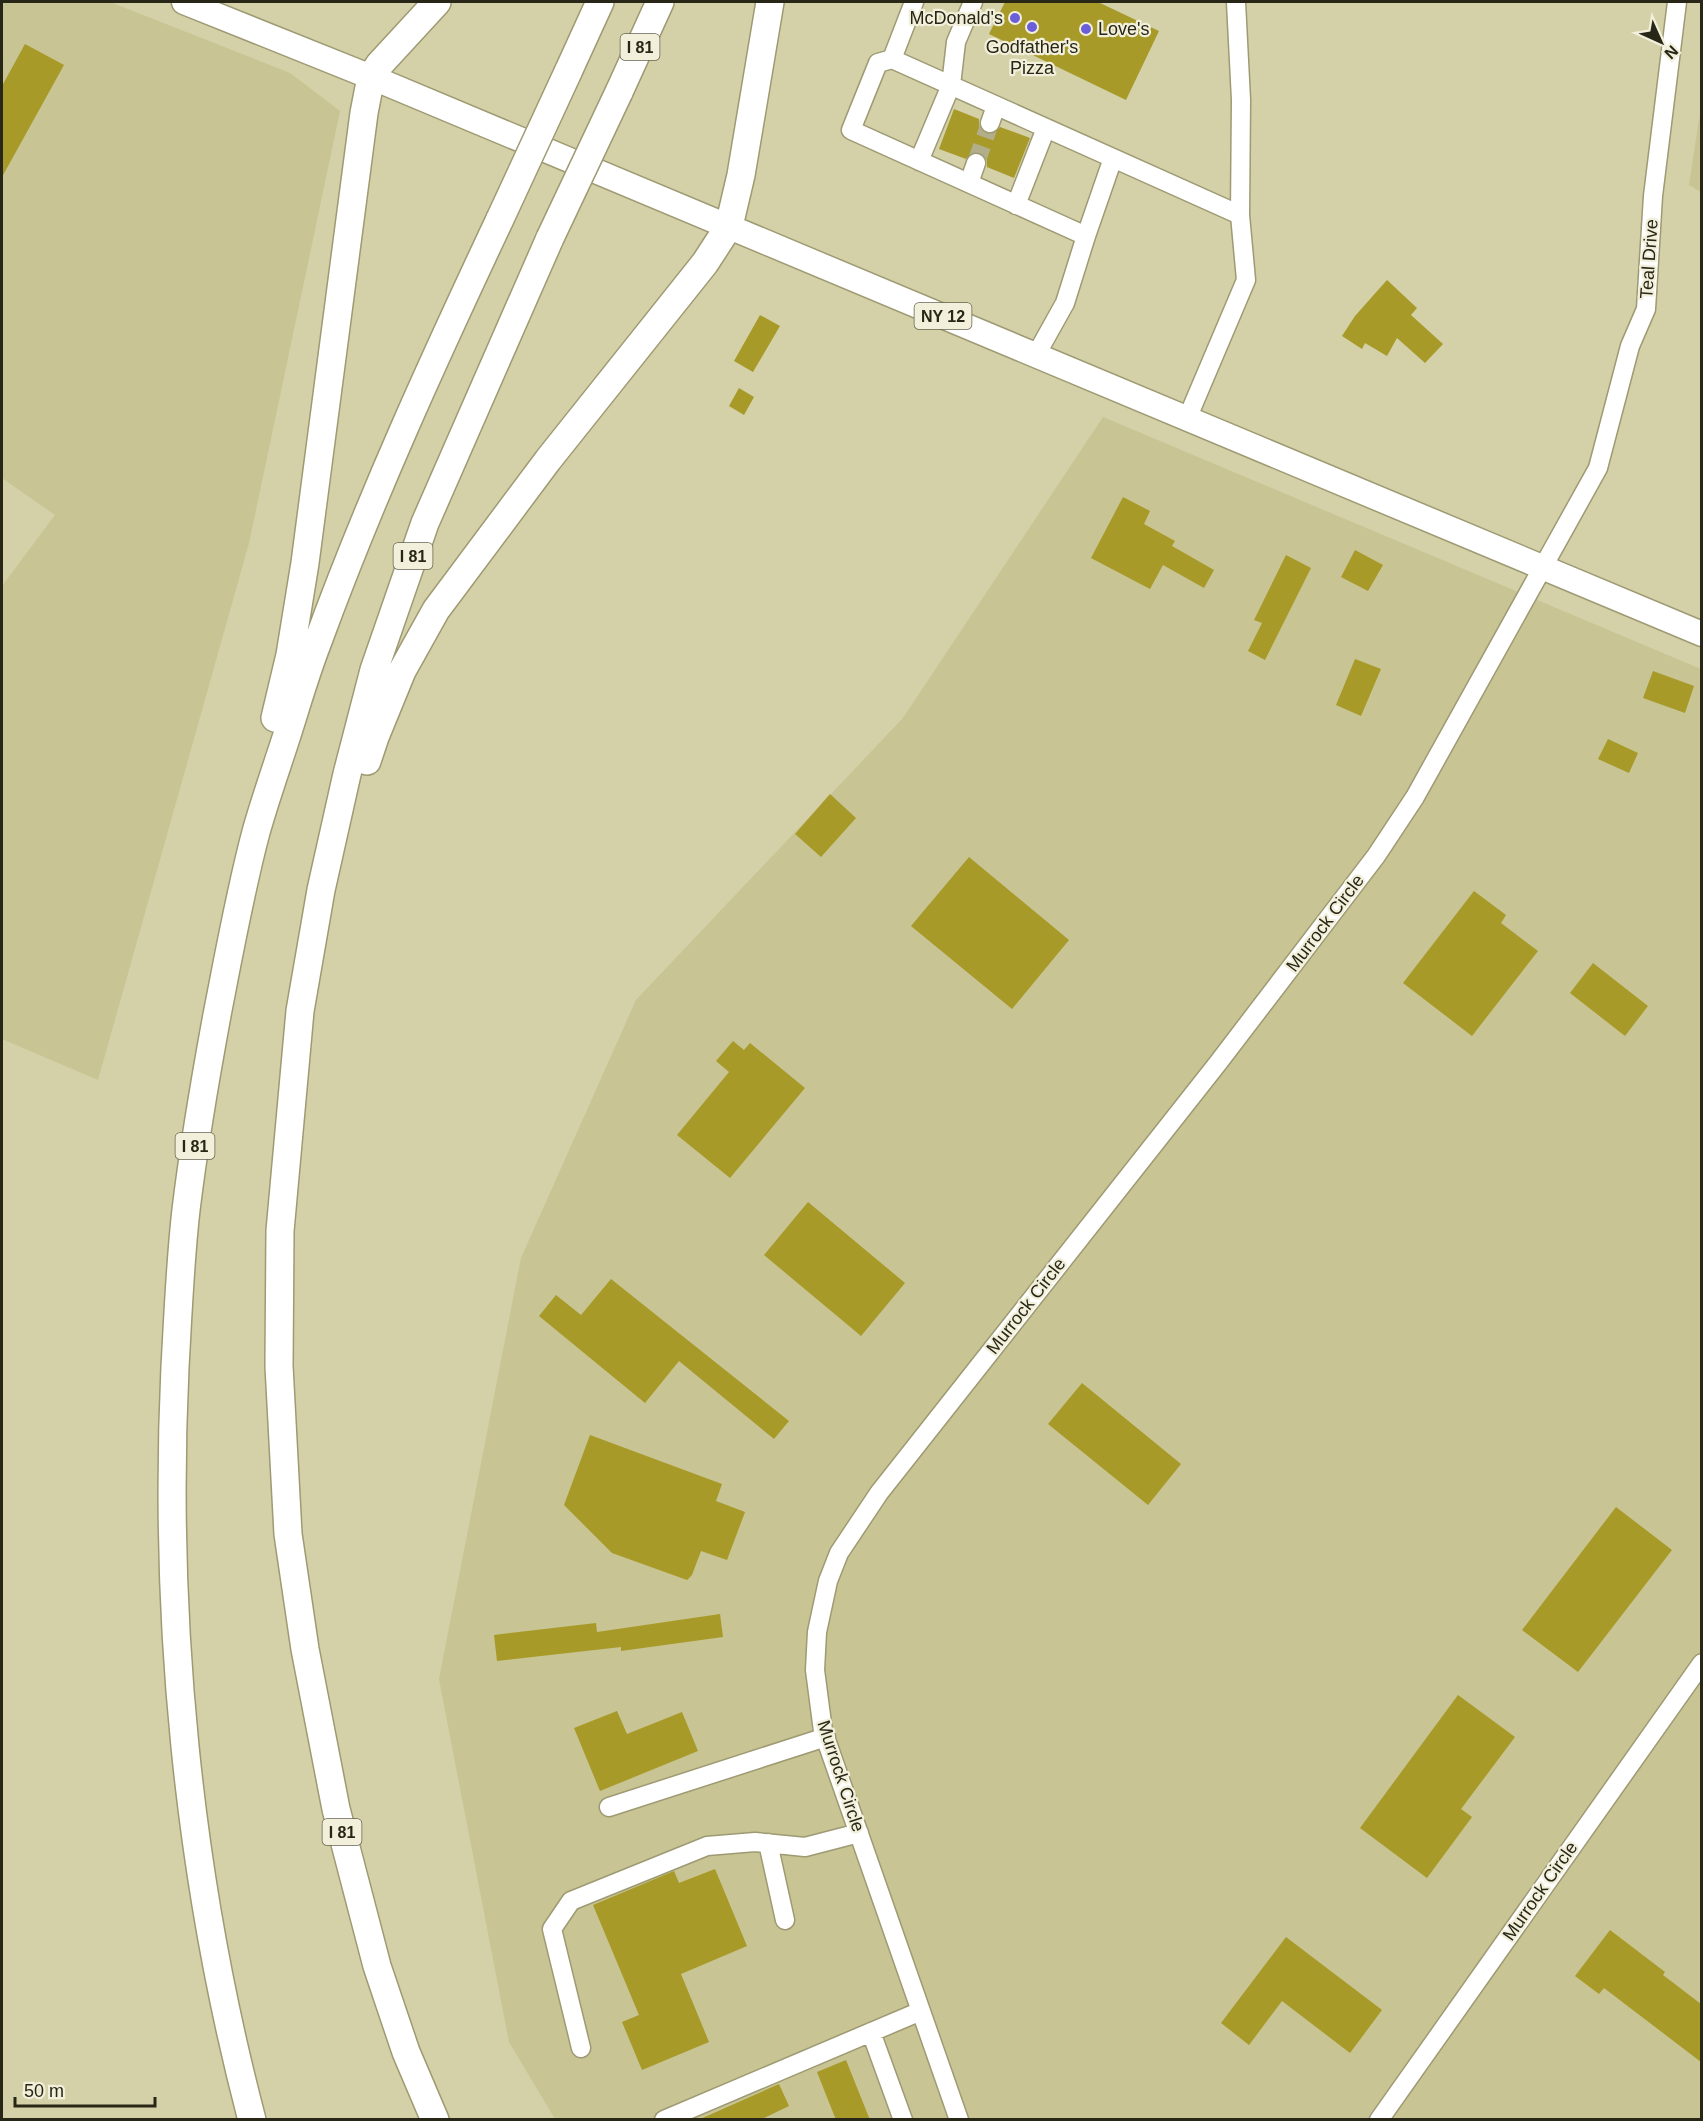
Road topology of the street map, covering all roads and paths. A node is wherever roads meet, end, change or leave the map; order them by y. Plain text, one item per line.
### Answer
1 (184, 2) edge
2 (437, 2) edge
3 (600, 2) edge
4 (660, 2) edge
5 (770, 2) edge
6 (914, 2) edge
7 (973, 2) edge
8 (1236, 2) edge
9 (1677, 2) edge
10 (892, 59) junction
11 (371, 77) junction
12 (951, 86) junction
13 (1046, 128) junction
14 (1113, 158) junction
15 (919, 161) junction
16 (976, 163) tunnel mouth
17 (969, 183) junction
18 (1016, 205) junction
19 (1240, 215) junction
20 (729, 226) junction
21 (1086, 236) junction
22 (1036, 355) junction
23 (1187, 419) junction
24 (1541, 567) junction
25 (1701, 634) edge
26 (257, 831) junction
27 (321, 890) junction
28 (1701, 1663) edge
29 (826, 1737) junction
30 (609, 1807) dead end
31 (859, 1833) junction
32 (768, 1843) junction
33 (785, 1920) dead end
34 (921, 2011) junction
35 (871, 2032) junction
36 (581, 2048) dead end
37 (252, 2120) edge
38 (435, 2120) edge
39 (664, 2120) edge
40 (903, 2120) edge
41 (959, 2120) edge
42 (1378, 2120) edge

1 - 11 main road, NY 12
2 - 11 highway
3 - 26 highway, I 81, bridge
4 - 27 highway, I 81, bridge
5 - 20 highway
6 - 10 street
7 - 12 street
8 - 19 street
9 - 24 street, Teal Drive
10 - 12 street
10 - 15 street
11 - 20 main road, NY 12
11 - 26 highway
12 - 13 street
12 - 15 street
13 - 14 street
13 - 18 street
14 - 19 street
14 - 21 street
15 - 17 street
16 - 17 street
17 - 18 street
18 - 21 street
19 - 23 street
20 - 22 main road, NY 12
20 - 27 highway
21 - 22 street
22 - 23 main road, NY 12
23 - 24 main road, NY 12
24 - 25 main road, NY 12
24 - 29 street, Murrock Circle
26 - 37 highway, I 81
27 - 38 highway, I 81
28 - 42 street, Murrock Circle
29 - 30 street
29 - 31 street, Murrock Circle
31 - 32 street
31 - 34 street, Murrock Circle
32 - 33 street
32 - 36 street
34 - 35 street
34 - 41 street, Murrock Circle
35 - 39 street
35 - 40 street

